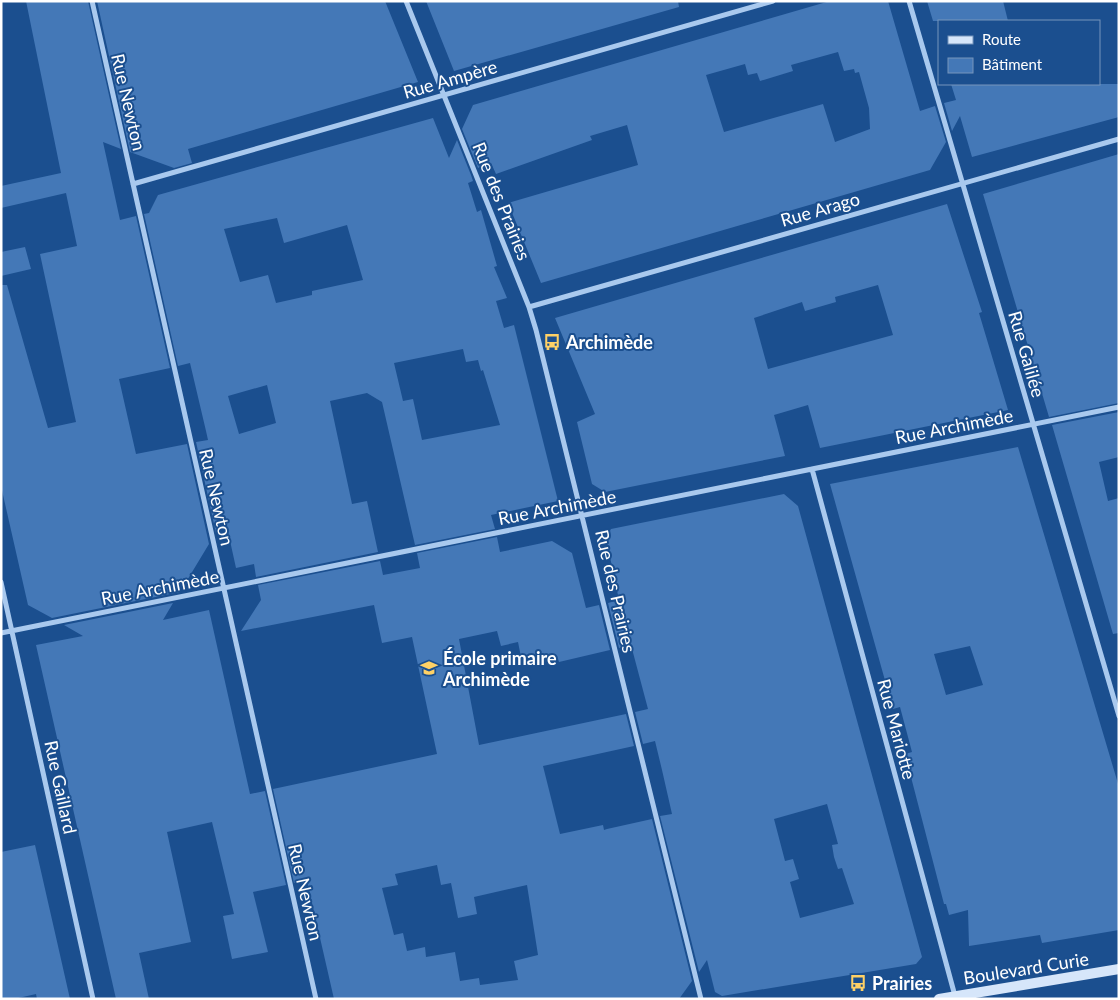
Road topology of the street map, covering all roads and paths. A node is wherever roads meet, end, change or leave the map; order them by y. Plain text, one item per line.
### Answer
1 (92, 1) edge
2 (406, 1) edge
3 (773, 1) edge
4 (909, 1) edge
5 (445, 95) junction
6 (1119, 139) edge
7 (962, 183) junction
8 (133, 184) junction
9 (529, 307) junction
10 (1119, 407) edge
11 (1034, 424) junction
12 (812, 469) junction
13 (583, 516) junction
14 (1, 582) edge
15 (224, 588) junction
16 (12, 631) junction
17 (1, 633) edge
18 (1119, 716) edge
19 (1119, 969) edge
20 (955, 996) junction
21 (93, 999) edge
22 (316, 999) edge
23 (701, 999) edge
24 (939, 999) edge

1 - 8 street, Rue Newton
2 - 5 street, Rue des Prairies
3 - 5 street, Rue Ampère
4 - 7 street, Rue Galilée
5 - 8 street, Rue Ampère
5 - 9 street, Rue des Prairies
6 - 7 street, Rue Arago
7 - 9 street, Rue Arago
7 - 11 street, Rue Galilée
8 - 15 street, Rue Newton
9 - 13 street, Rue des Prairies
10 - 11 street, Rue Archimède
11 - 12 street, Rue Archimède
11 - 18 street, Rue Galilée
12 - 13 street, Rue Archimède
12 - 20 street, Rue Mariotte
13 - 15 street, Rue Archimède
13 - 23 street, Rue des Prairies
14 - 16 street, Rue Gaillard
15 - 16 street, Rue Archimède
15 - 22 street, Rue Newton
16 - 17 street, Rue Archimède
16 - 21 street, Rue Gaillard
19 - 20 street, Boulevard Curie
20 - 24 street, Boulevard Curie

